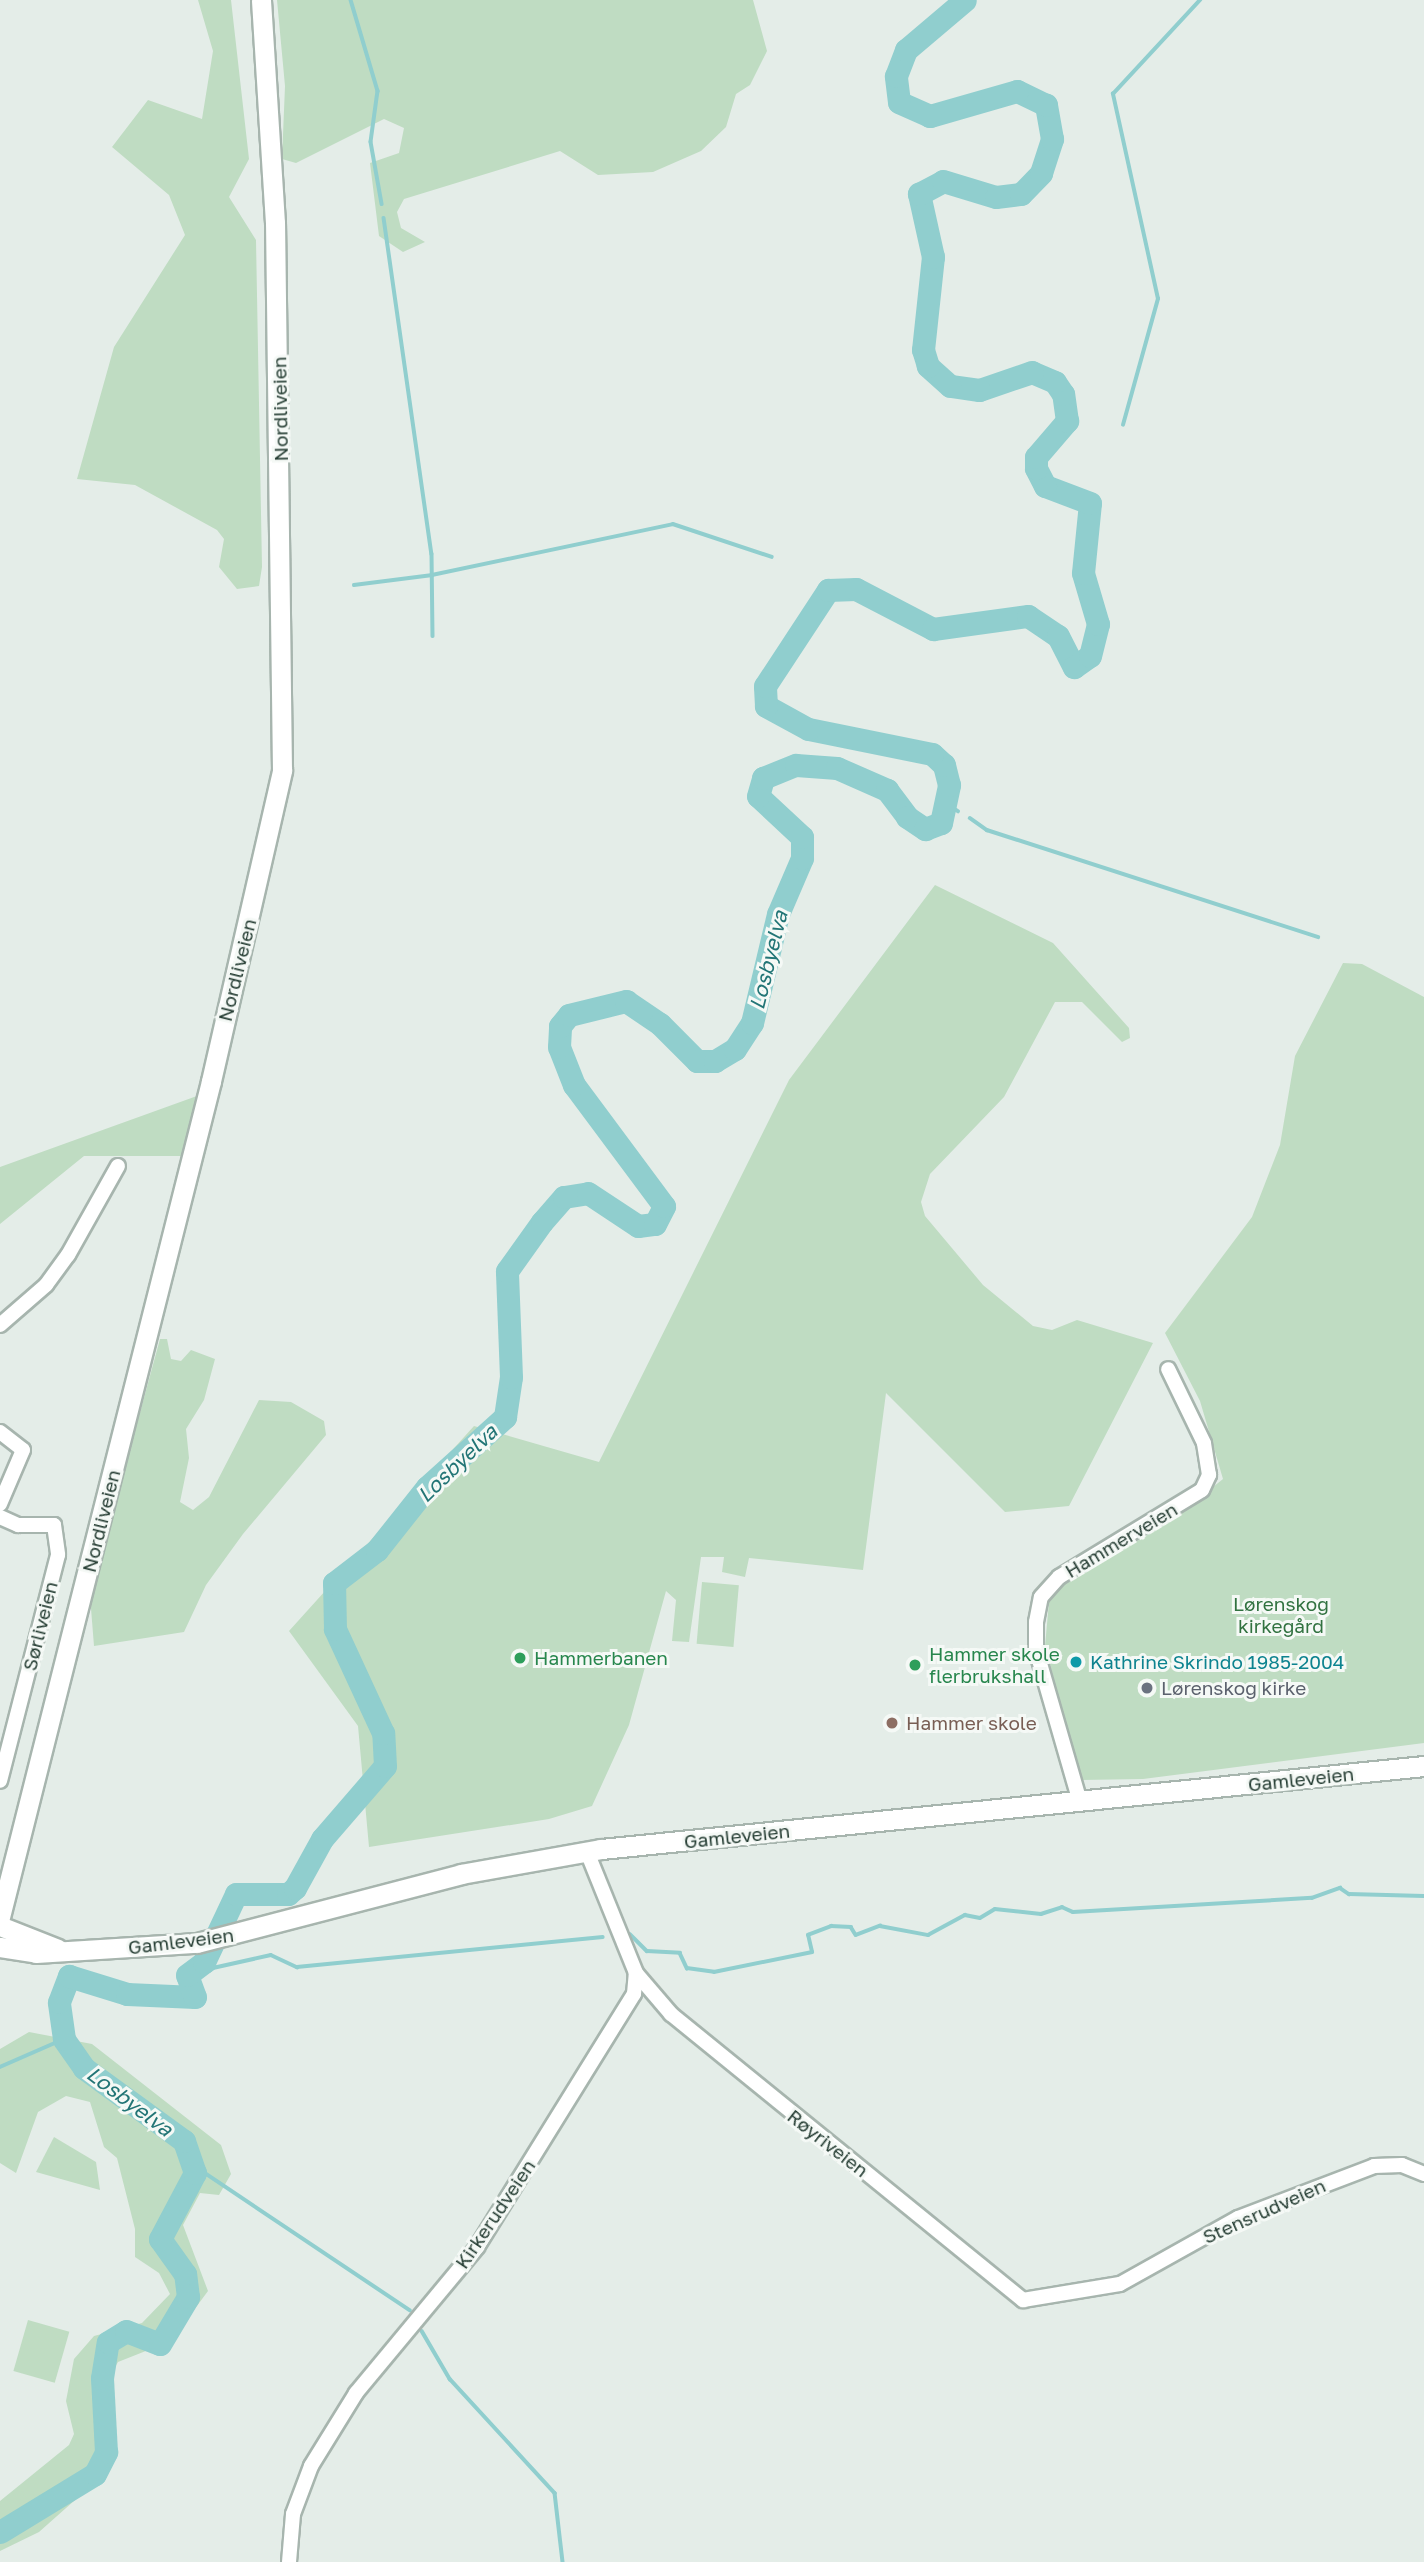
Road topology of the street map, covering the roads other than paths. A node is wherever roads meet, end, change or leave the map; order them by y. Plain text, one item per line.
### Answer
1 (261, 0) edge
2 (118, 1166) dead end
3 (0, 1325) edge
4 (1168, 1369) dead end
5 (0, 1432) edge
6 (0, 1504) edge
7 (0, 1517) edge
8 (1424, 1766) edge
9 (0, 1781) edge
10 (1080, 1802) junction
11 (587, 1852) junction
12 (0, 1917) edge
13 (0, 1926) edge
14 (0, 1947) edge
15 (58, 1949) junction
16 (636, 1973) junction
17 (1424, 2174) edge
18 (1030, 2300) joint
19 (289, 2562) edge

1 - 12 main road, Nordliveien
2 - 3 street
4 - 10 street, Hammerveien
5 - 6 street
7 - 9 street, Sørliveien
8 - 10 main road, Gamleveien
10 - 11 main road, Gamleveien
11 - 15 main road, Gamleveien
11 - 16 street
13 - 15 main road, Gamleveien
14 - 15 main road, Gamleveien
16 - 18 street, Røyriveien
16 - 19 street, Kirkerudveien
17 - 18 street, Stensrudveien

